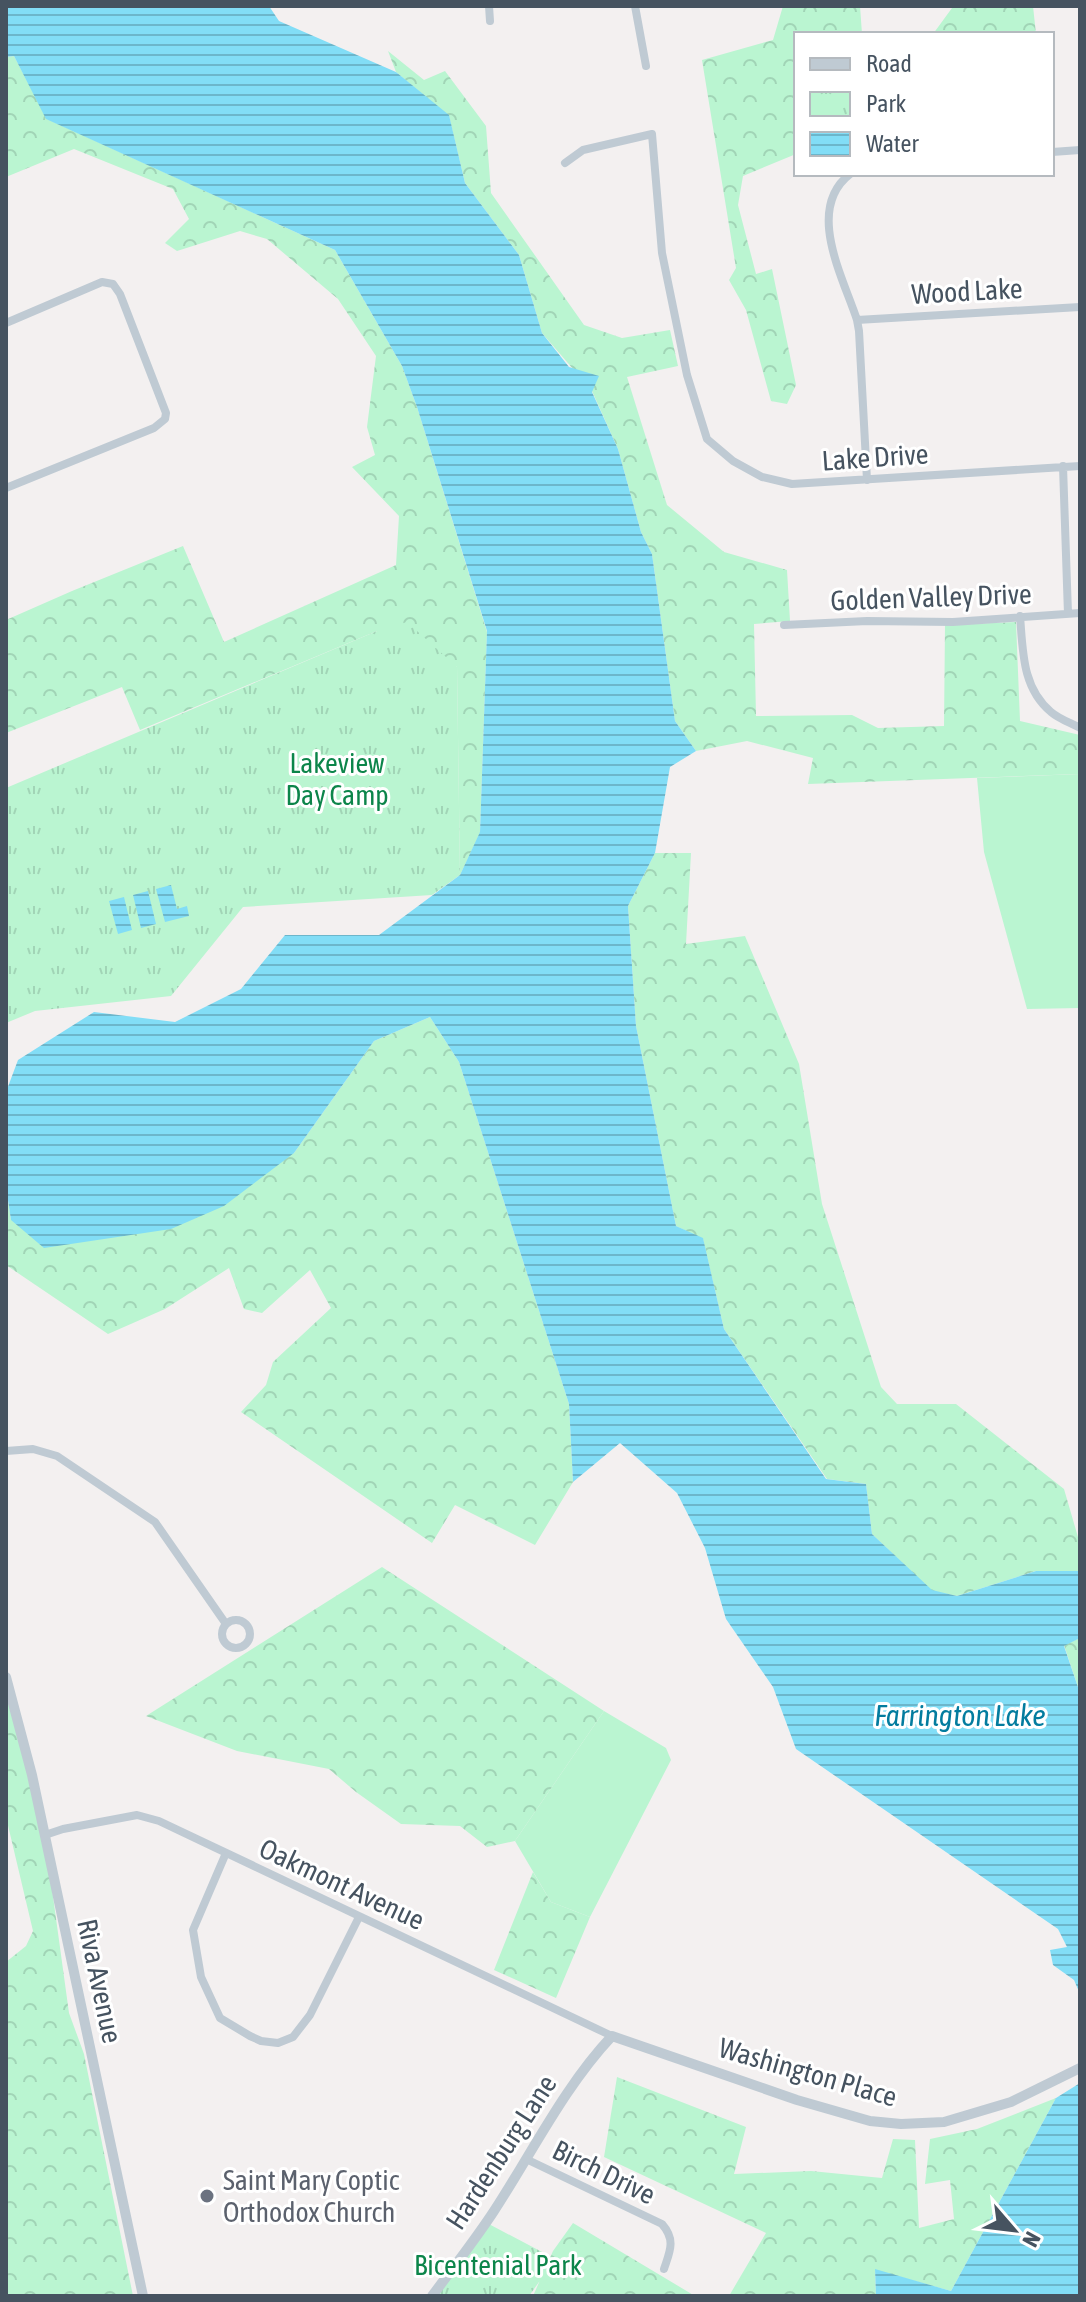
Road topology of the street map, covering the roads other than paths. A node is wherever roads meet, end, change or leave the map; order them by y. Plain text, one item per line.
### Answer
1 (489, 6) edge
2 (635, 6) edge
3 (490, 21) dead end
4 (646, 66) dead end
5 (1080, 150) edge
6 (1054, 152) edge
7 (565, 163) dead end
8 (848, 176) edge
9 (1080, 307) edge
10 (857, 320) junction
11 (6, 323) edge
12 (1063, 466) junction
13 (1080, 466) edge
14 (867, 480) junction
15 (6, 488) edge
16 (1080, 613) edge
17 (1068, 614) junction
18 (1020, 616) junction
19 (784, 625) dead end
20 (1080, 728) edge
21 (6, 1451) edge
22 (226, 1624) dead end
23 (6, 1677) edge
24 (45, 1835) junction
25 (226, 1853) junction
26 (359, 1917) junction
27 (612, 2036) junction
28 (1080, 2068) edge
29 (526, 2159) junction
30 (664, 2269) dead end
31 (143, 2296) edge
32 (432, 2296) edge

1 - 3 street
2 - 4 street
5 - 6 street
7 - 14 street, Lake Drive
8 - 10 street
9 - 10 street, Wood Lake
10 - 14 street
11 - 15 street
12 - 13 street, Lake Drive
12 - 14 street, Lake Drive
12 - 17 street
16 - 17 street, Golden Valley Drive
17 - 18 street, Golden Valley Drive
18 - 19 street, Golden Valley Drive
18 - 20 street
21 - 22 street
23 - 24 street, Riva Avenue
24 - 25 street, Oakmont Avenue
24 - 31 street, Riva Avenue
25 - 26 street, Oakmont Avenue
25 - 26 street
26 - 27 street, Oakmont Avenue
27 - 28 street, Washington Place
27 - 29 street, Hardenburg Lane
29 - 30 street, Birch Drive
29 - 32 street, Hardenburg Lane

